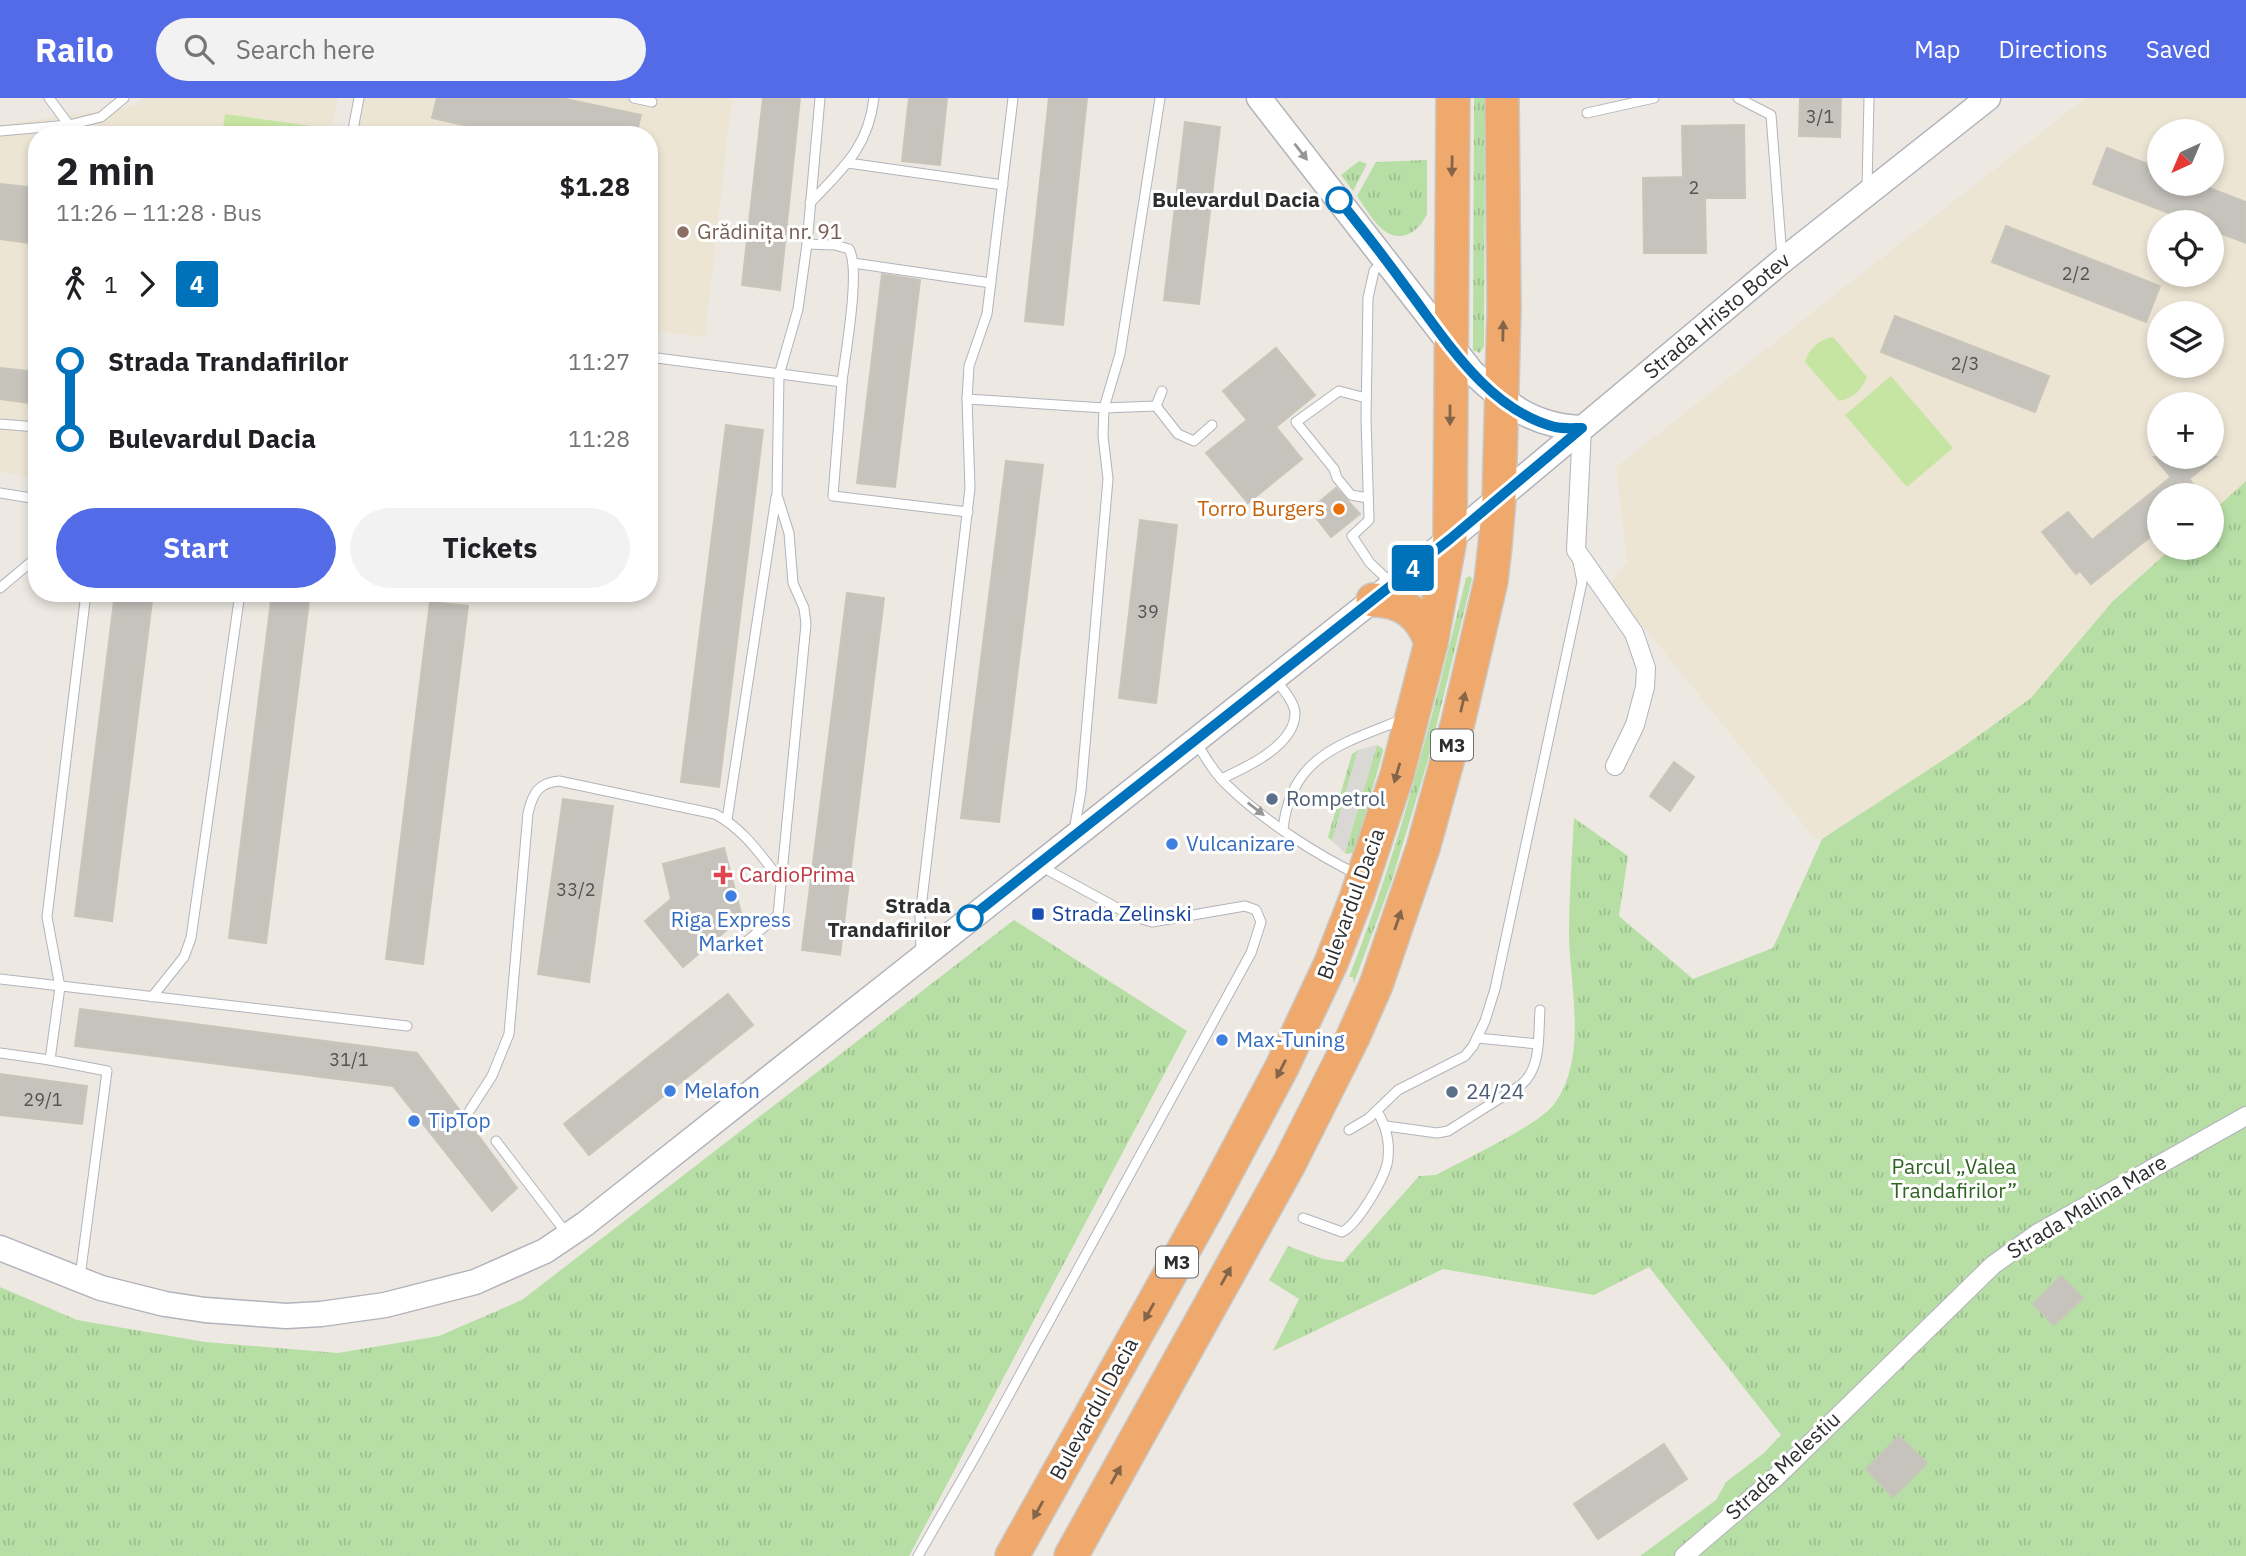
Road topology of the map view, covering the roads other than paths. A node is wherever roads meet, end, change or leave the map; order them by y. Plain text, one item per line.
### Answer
1 (49, 98) edge
2 (124, 98) edge
3 (359, 98) edge
4 (634, 98) edge
5 (820, 98) edge
6 (874, 98) edge
7 (1013, 98) edge
8 (1160, 98) edge
9 (1259, 98) edge
10 (1453, 98) edge
11 (1502, 98) edge
12 (1654, 98) edge
13 (1738, 98) edge
14 (1869, 98) edge
15 (1988, 98) edge
16 (652, 102) dead end
17 (1587, 113) dead end
18 (69, 125) junction
19 (58, 126) edge
20 (354, 126) edge
21 (28, 129) edge
22 (0, 131) edge
23 (848, 163) junction
24 (1003, 185) junction
25 (1867, 194) junction
26 (810, 202) junction
27 (807, 244) junction
28 (1385, 259) junction
29 (1782, 261) junction
30 (853, 262) junction
31 (991, 284) junction
32 (1451, 347) junction
33 (658, 358) edge
34 (779, 375) junction
35 (842, 382) junction
36 (1162, 391) dead end
37 (1366, 398) junction
38 (967, 399) junction
39 (1502, 400) junction
40 (1156, 406) junction
41 (1104, 408) junction
42 (0, 424) edge
43 (1212, 425) dead end
44 (28, 426) edge
45 (1582, 428) junction
46 (0, 493) edge
47 (777, 495) junction
48 (28, 498) edge
49 (1368, 498) junction
50 (1499, 499) junction
51 (968, 512) junction
52 (1450, 539) junction
53 (1576, 550) junction
54 (28, 565) edge
55 (0, 588) edge
56 (1382, 592) junction
57 (85, 602) edge
58 (239, 602) edge
59 (1431, 643) junction
60 (1274, 677) junction
61 (1413, 716) junction
62 (1195, 740) junction
63 (1615, 766) dead end
64 (1221, 779) junction
65 (727, 820) junction
66 (1283, 829) junction
67 (1073, 836) junction
68 (1038, 864) junction
69 (1363, 877) junction
70 (782, 882) junction
71 (746, 943) dead end
72 (921, 957) junction
73 (0, 979) edge
74 (60, 987) junction
75 (152, 997) junction
76 (1539, 1010) dead end
77 (407, 1026) dead end
78 (1477, 1038) junction
79 (1538, 1044) junction
80 (0, 1053) edge
81 (50, 1060) junction
82 (470, 1110) dead end
83 (1377, 1111) junction
84 (2246, 1116) edge
85 (1386, 1126) junction
86 (1349, 1130) dead end
87 (496, 1141) dead end
88 (1303, 1218) dead end
89 (569, 1235) junction
90 (0, 1248) edge
91 (80, 1281) junction
92 (1881, 1375) joint
93 (918, 1556) edge
94 (1012, 1556) edge
95 (1070, 1556) edge
96 (1684, 1556) edge

1 - 18 lane
2 - 18 lane
3 - 20 lane
4 - 16 lane
5 - 26 lane
6 - 23 lane
7 - 24 lane
8 - 41 lane
9 -> 28 main road
10 -> 32 highway, Bulevardul Dacia / M3
39 -> 11 highway, M3
12 - 17 lane
13 - 29 lane
14 - 25 lane
15 - 25 main road, Strada Hristo Botev
18 - 19 lane
21 - 22 lane
23 - 24 lane
23 - 26 lane
24 - 31 lane
25 - 29 main road, Strada Hristo Botev
26 - 27 lane
27 - 30 lane
27 - 34 lane
28 - 32 main road
28 - 37 lane
29 - 45 main road, Strada Hristo Botev
30 - 31 lane
30 - 35 lane
31 - 38 lane
32 - 39 main road
32 -> 52 highway, Bulevardul Dacia / M3
33 - 34 lane
34 - 35 lane
34 - 47 lane
35 - 51 lane
36 - 40 lane
37 - 49 lane
37 - 49 lane
38 - 41 lane
38 - 51 lane
39 - 45 main road
39 - 50 highway, M3
40 - 41 lane
40 - 43 lane
41 - 67 lane
42 - 44 lane
45 - 50 main road, Strada Hristo Botev
45 - 53 street
46 - 48 lane
47 - 65 lane
47 - 70 lane
49 - 56 lane
50 - 52 main road, Strada Hristo Botev
95 -> 50 highway, M3
51 - 72 lane
52 - 56 main road
52 - 59 highway, Bulevardul Dacia / M3
53 - 63 street
53 - 78 lane
54 - 55 lane
56 - 59 highway
56 - 60 main road
57 - 74 lane
58 - 75 lane
59 - 61 highway, Bulevardul Dacia / M3
60 - 62 main road
60 - 64 lane
61 - 66 lane
61 -> 69 highway, Bulevardul Dacia / M3
62 - 64 lane
62 - 67 main road
64 -> 66 lane
65 - 70 lane
65 - 82 lane
66 - 69 lane
67 - 68 main road
68 - 72 main road
68 - 93 lane
69 -> 94 highway, Bulevardul Dacia / M3
70 - 71 lane
72 - 89 main road
73 - 74 lane
74 - 75 lane
74 - 81 lane
75 - 77 lane
76 - 79 lane
78 - 79 lane
78 - 83 lane
79 - 85 lane
80 - 81 lane
81 - 91 lane
83 - 85 lane
83 - 86 lane
84 - 92 street, Strada Malina Mare
85 - 88 lane
87 - 89 lane
89 - 91 main road
90 - 91 main road
92 - 96 street, Strada Melestiu

